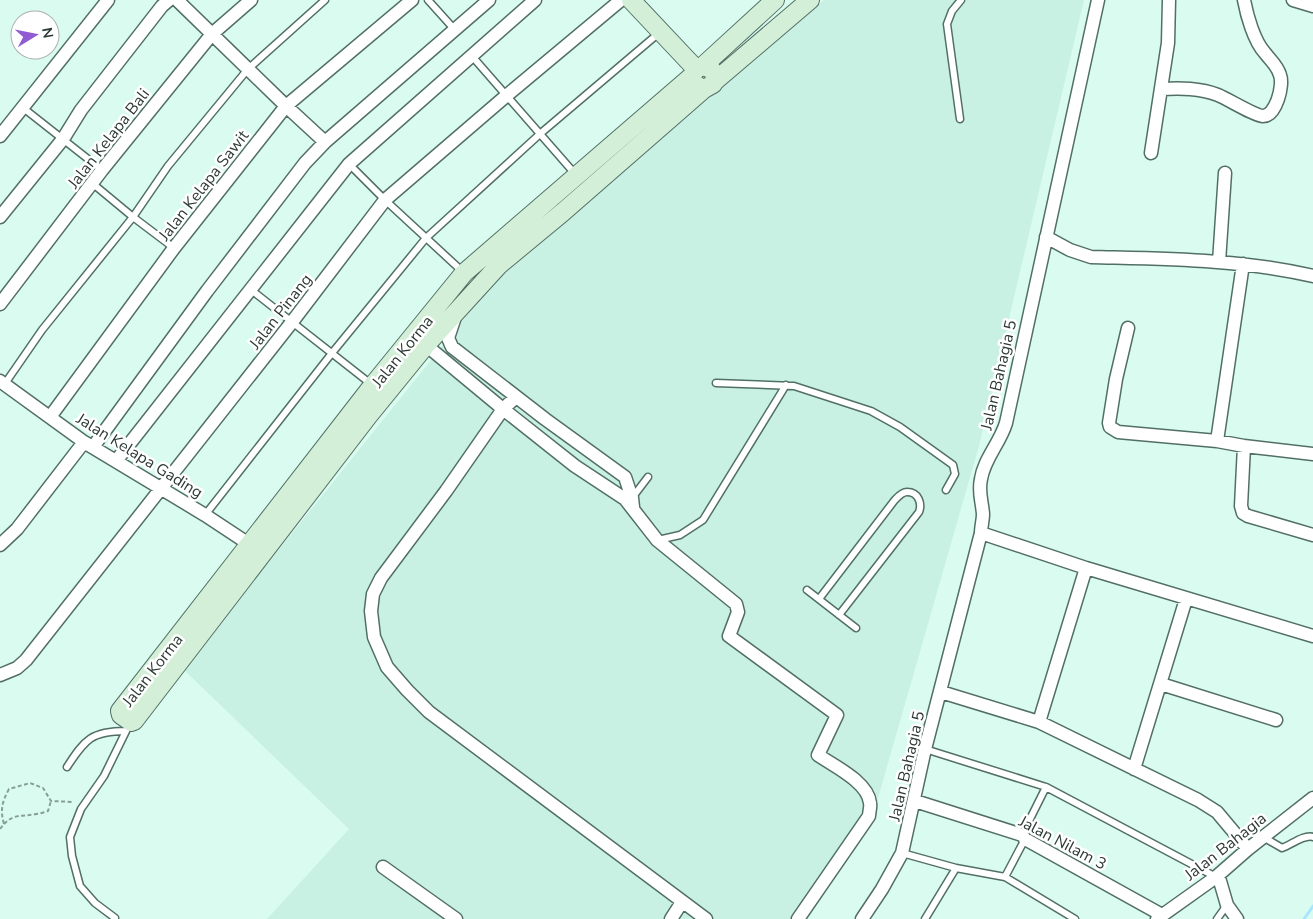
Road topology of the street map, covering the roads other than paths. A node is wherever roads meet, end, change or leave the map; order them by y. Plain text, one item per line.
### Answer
1 (108, 0) edge
2 (169, 0) edge
3 (176, 0) edge
4 (252, 0) edge
5 (326, 0) edge
6 (412, 0) edge
7 (428, 0) edge
8 (489, 0) edge
9 (535, 0) edge
10 (621, 0) edge
11 (631, 0) edge
12 (775, 0) edge
13 (810, 0) edge
14 (962, 0) edge
15 (1098, 0) edge
16 (1169, 0) edge
17 (1244, 0) edge
18 (1293, 0) edge
19 (1313, 6) edge
20 (455, 30) junction
21 (660, 32) junction
22 (212, 34) junction
23 (471, 55) junction
24 (248, 69) junction
25 (702, 76) junction
26 (1161, 88) junction
27 (506, 96) junction
28 (286, 106) junction
29 (22, 108) junction
30 (960, 119) dead end
31 (541, 133) junction
32 (0, 136) edge
33 (63, 139) junction
34 (325, 142) junction
35 (1151, 153) dead end
36 (349, 164) junction
37 (102, 170) junction
38 (1225, 173) dead end
39 (577, 176) junction
40 (92, 183) junction
41 (385, 200) junction
42 (0, 217) edge
43 (133, 217) junction
44 (1046, 236) junction
45 (426, 238) junction
46 (174, 248) junction
47 (1219, 262) junction
48 (1243, 264) junction
49 (464, 273) junction
50 (1313, 276) edge
51 (250, 289) junction
52 (0, 304) edge
53 (457, 312) junction
54 (292, 322) junction
55 (1128, 328) dead end
56 (421, 340) junction
57 (332, 353) junction
58 (2, 383) edge
59 (716, 383) dead end
60 (373, 385) junction
61 (786, 385) junction
62 (516, 397) junction
63 (503, 409) junction
64 (538, 414) junction
65 (50, 418) junction
66 (527, 427) junction
67 (1217, 441) junction
68 (88, 444) junction
69 (1244, 446) junction
70 (1313, 454) edge
71 (116, 461) junction
72 (648, 477) dead end
73 (160, 488) junction
74 (946, 490) dead end
75 (630, 502) junction
76 (205, 515) junction
77 (980, 533) junction
78 (1313, 535) edge
79 (657, 540) junction
80 (0, 545) edge
81 (257, 549) junction
82 (1086, 568) junction
83 (807, 590) dead end
84 (1186, 598) junction
85 (818, 599) junction
86 (840, 615) junction
87 (856, 628) dead end
88 (1313, 636) edge
89 (0, 675) edge
90 (1161, 684) junction
91 (941, 692) junction
92 (1276, 720) dead end
93 (1039, 722) junction
94 (128, 727) junction
95 (925, 749) junction
96 (67, 767) dead end
97 (1134, 769) junction
98 (1046, 787) junction
99 (1313, 798) edge
100 (915, 801) junction
101 (1024, 837) junction
102 (1263, 837) junction
103 (1313, 837) edge
104 (1248, 849) junction
105 (902, 853) junction
106 (383, 867) dead end
107 (956, 868) junction
108 (1005, 877) junction
109 (1216, 877) junction
110 (682, 902) junction
111 (1227, 905) junction
112 (1159, 917) edge
113 (115, 918) edge
114 (456, 919) edge
115 (671, 919) edge
116 (706, 919) edge
117 (798, 919) edge
118 (862, 919) edge
119 (925, 919) edge
120 (1075, 919) edge
121 (1217, 919) edge
122 (1237, 919) edge

1 - 29 street
2 - 33 street
3 - 22 street
4 - 22 street, Jalan Kelapa Bali
5 - 24 lane
6 - 28 street, Jalan Kelapa Sawit
7 - 20 lane
8 - 20 street
9 - 23 street
10 - 27 street, Jalan Pinang
11 - 21 street
12 - 25 street
13 - 25 street
14 - 30 lane
15 - 44 street, Jalan Bahagia 5
16 - 26 street
17 - 26 street
18 - 19 street
20 - 34 street
21 - 25 street
21 - 31 lane
22 - 24 street
22 - 37 street, Jalan Kelapa Bali
23 - 27 lane
23 - 36 street
24 - 28 street
24 - 43 lane
25 - 39 street, Jalan Korma
25 - 53 street, Jalan Korma
26 - 35 street
27 - 31 lane
27 - 41 street, Jalan Pinang
28 - 34 street
28 - 46 street, Jalan Kelapa Sawit
29 - 32 street
29 - 33 lane
31 - 39 lane
31 - 45 lane
33 - 37 lane
33 - 42 street
34 - 68 street
36 - 41 lane
36 - 51 street
37 - 40 street, Jalan Kelapa Bali
38 - 47 street
39 - 49 street, Jalan Korma
40 - 43 lane
40 - 52 street, Jalan Kelapa Bali
41 - 45 lane
41 - 54 street, Jalan Pinang
43 - 46 lane
43 - 58 lane
44 - 47 street
44 - 77 street, Jalan Bahagia 5
45 - 49 lane
45 - 57 lane
46 - 65 street, Jalan Kelapa Sawit
47 - 48 street
48 - 50 street
48 - 67 street
49 - 56 street, Jalan Korma
51 - 54 lane
51 - 71 street
53 - 56 street, Jalan Korma
53 - 62 street
54 - 57 lane
54 - 73 street, Jalan Pinang
55 - 67 street
56 - 60 street, Jalan Korma
56 - 63 street
56 - 81 street, Jalan Korma
57 - 60 lane
57 - 76 lane
58 - 65 street, Jalan Kelapa Gading
59 - 61 lane
60 - 81 street, Jalan Korma
61 - 74 lane
61 - 79 lane
62 - 63 street
62 - 64 street
63 - 66 street
63 - 110 street
64 - 66 street
64 - 75 street
65 - 68 street, Jalan Kelapa Gading
66 - 75 street
67 - 69 street
68 - 71 street, Jalan Kelapa Gading
68 - 80 street
69 - 70 street
69 - 78 street
71 - 73 street, Jalan Kelapa Gading
72 - 75 lane
73 - 76 street, Jalan Kelapa Gading
73 - 89 street, Jalan Pinang
75 - 79 street
76 - 81 street, Jalan Kelapa Gading
77 - 82 street
77 - 91 street, Jalan Bahagia 5
79 - 117 street
81 - 94 street, Jalan Korma
82 - 84 street
82 - 93 street
83 - 85 lane
84 - 88 street
84 - 90 street
85 - 86 lane
85 - 86 lane
86 - 87 lane
90 - 92 street
90 - 97 street
91 - 93 street
91 - 95 street, Jalan Bahagia 5
93 - 97 street
94 - 96 lane
94 - 113 lane
95 - 98 lane
95 - 100 street, Jalan Bahagia 5
97 - 104 street
98 - 101 lane
98 - 109 lane
99 - 102 street, Jalan Bahagia
100 - 101 street, Jalan Nilam 3
100 - 105 street, Jalan Bahagia 5
101 - 108 lane
101 - 112 street, Jalan Nilam 3
102 - 103 lane
102 - 104 street, Jalan Bahagia
104 - 109 street, Jalan Bahagia
105 - 107 lane
105 - 118 street, Jalan Bahagia 5
106 - 114 street
107 - 108 lane
107 - 119 lane
108 - 120 lane
109 - 111 street
109 - 112 street, Jalan Bahagia
110 - 115 street
110 - 116 street
111 - 121 lane
111 - 122 street

